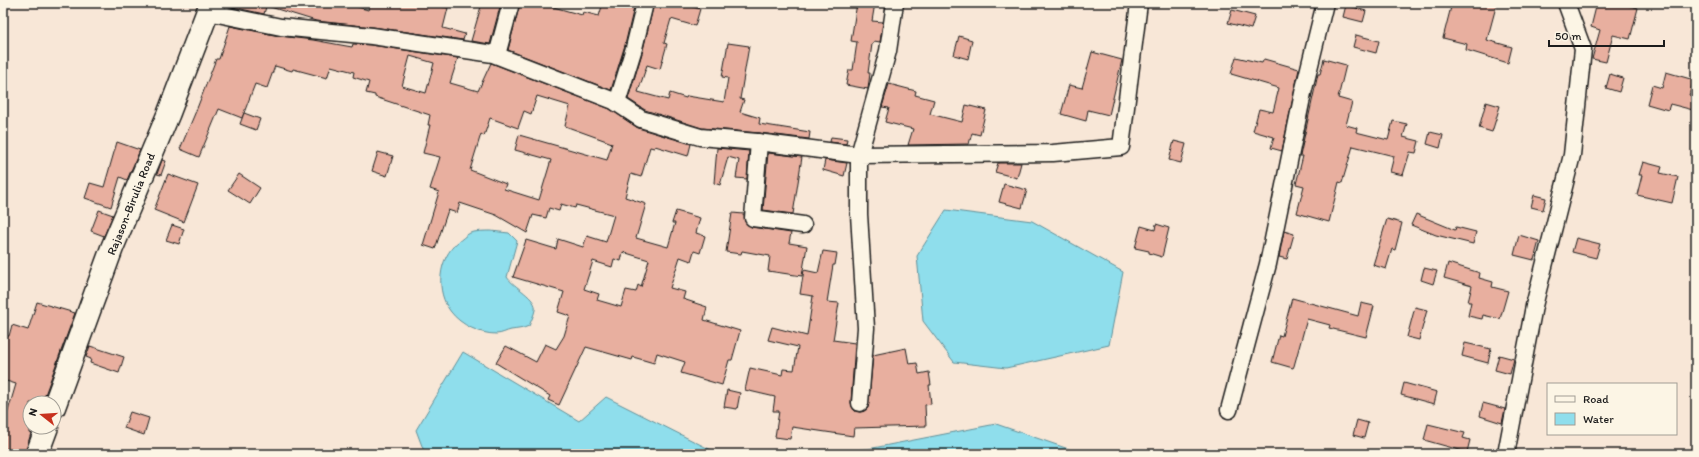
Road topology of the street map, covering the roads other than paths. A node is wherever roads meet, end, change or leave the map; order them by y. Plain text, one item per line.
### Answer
1 (511, 3) edge
2 (645, 3) edge
3 (895, 3) edge
4 (1139, 3) edge
5 (1324, 3) edge
6 (1566, 3) edge
7 (210, 7) edge
8 (497, 55) junction
9 (617, 103) junction
10 (759, 142) junction
11 (859, 155) junction
12 (803, 226) dead end
13 (58, 395) edge
14 (860, 403) dead end
15 (1228, 410) dead end
16 (44, 435) edge
17 (37, 454) edge
18 (1506, 454) edge

1 - 8 street
2 - 9 street
3 - 11 street
4 - 11 street
5 - 15 street
6 - 18 street
7 - 8 street
7 - 13 street, Rajason-Birulia Road
8 - 9 street
9 - 10 street
10 - 11 street
10 - 12 street
11 - 14 street
16 - 17 street

